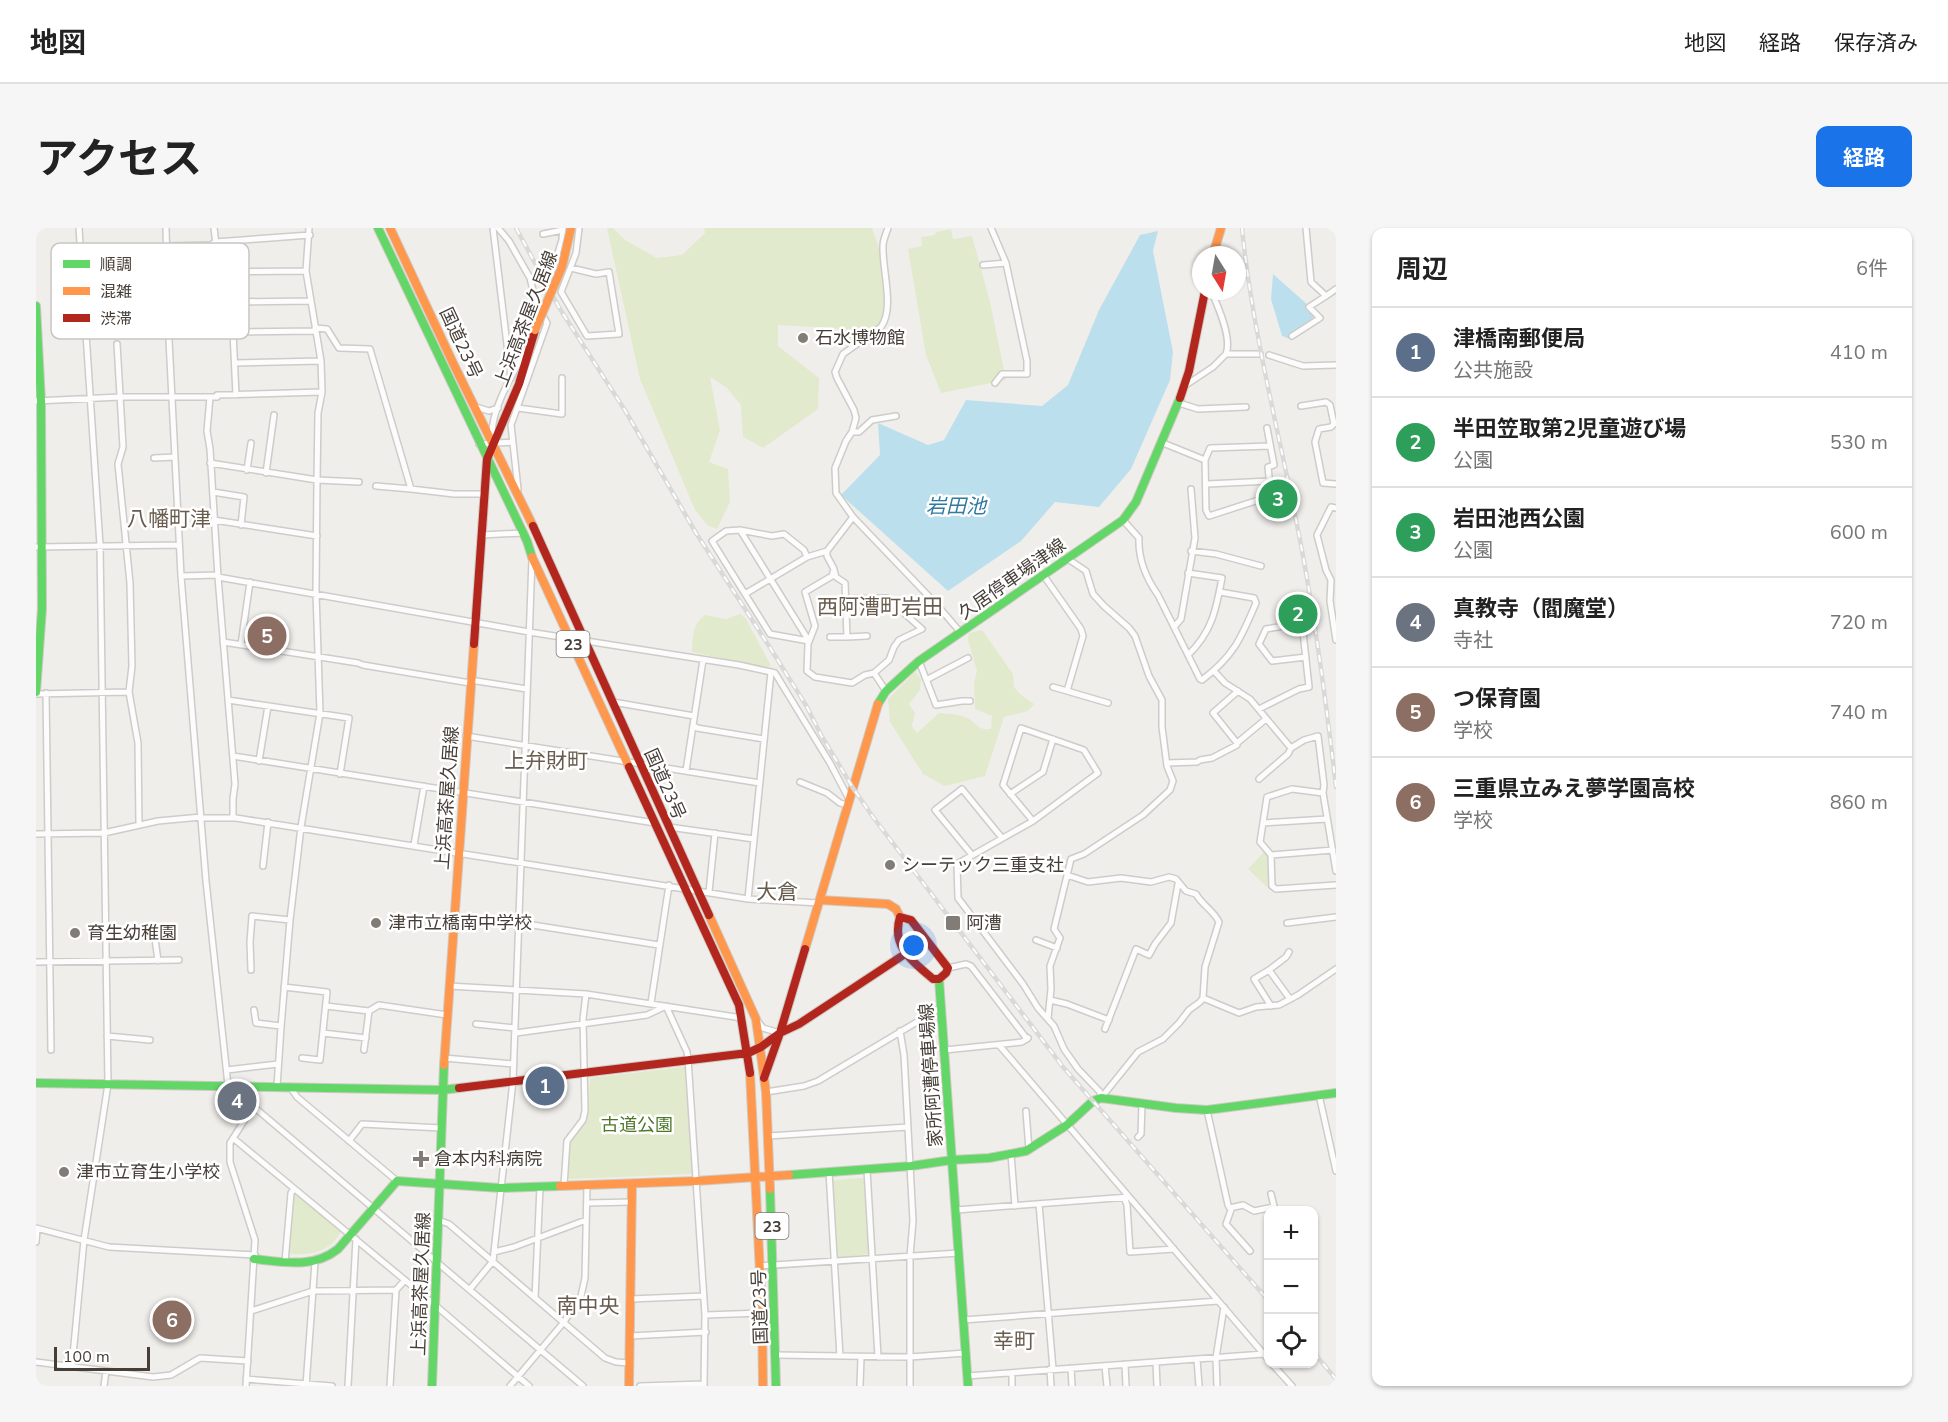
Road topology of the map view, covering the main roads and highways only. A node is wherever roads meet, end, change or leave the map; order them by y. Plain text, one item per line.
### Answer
1 (378, 228) edge
2 (390, 228) edge
3 (1221, 228) edge
4 (565, 229) edge
5 (1216, 246) edge
6 (1203, 300) edge
7 (36, 306) edge
8 (38, 401) edge
9 (492, 444) junction
10 (487, 459) junction
11 (39, 547) edge
12 (36, 693) edge
13 (819, 901) junction
14 (900, 917) junction
15 (905, 954) junction
16 (939, 980) junction
17 (780, 1033) junction
18 (761, 1047) junction
19 (748, 1053) junction
20 (764, 1078) junction
21 (36, 1083) edge
22 (442, 1090) junction
23 (1336, 1093) edge
24 (952, 1160) junction
25 (770, 1176) junction
26 (756, 1177) junction
27 (439, 1183) junction
28 (632, 1184) junction
29 (254, 1257) road end
30 (432, 1386) edge
31 (629, 1386) edge
32 (763, 1386) edge
33 (776, 1386) edge
34 (968, 1386) edge

1 - 10 main road, 国道23号 / 23
2 - 9 main road, 国道23号 / 23
3 - 5 main road
4 - 9 main road, 上浜高茶屋久居線, bridge
6 - 13 main road, 久居停車場津線
7 - 8 main road
8 - 11 main road
9 - 10 main road, 上浜高茶屋久居線
9 - 18 main road, 国道23号 / 23
10 - 19 main road, 国道23号 / 23
10 - 22 main road, 上浜高茶屋久居線
11 - 12 main road
13 - 14 main road
13 - 17 main road, 久居停車場津線
14 - 15 main road
14 - 16 main road
15 - 16 main road
15 - 17 main road
16 - 24 main road, 家所阿漕停車場線
17 - 18 main road
17 - 20 main road, 久居停車場津線
18 - 19 main road
18 - 20 main road, 国道23号 / 23
19 - 22 main road
19 - 26 main road, 国道23号 / 23
20 - 25 main road, 国道23号 / 23
21 - 22 main road
22 - 27 main road, 上浜高茶屋久居線
23 - 24 main road, 家所阿漕停車場線
24 - 25 main road
24 - 34 main road
25 - 26 main road
25 - 33 main road, 国道23号 / 23
26 - 28 main road
26 - 32 main road, 国道23号 / 23
27 - 28 main road
27 - 29 main road
27 - 30 main road, 上浜高茶屋久居線
28 - 31 main road

